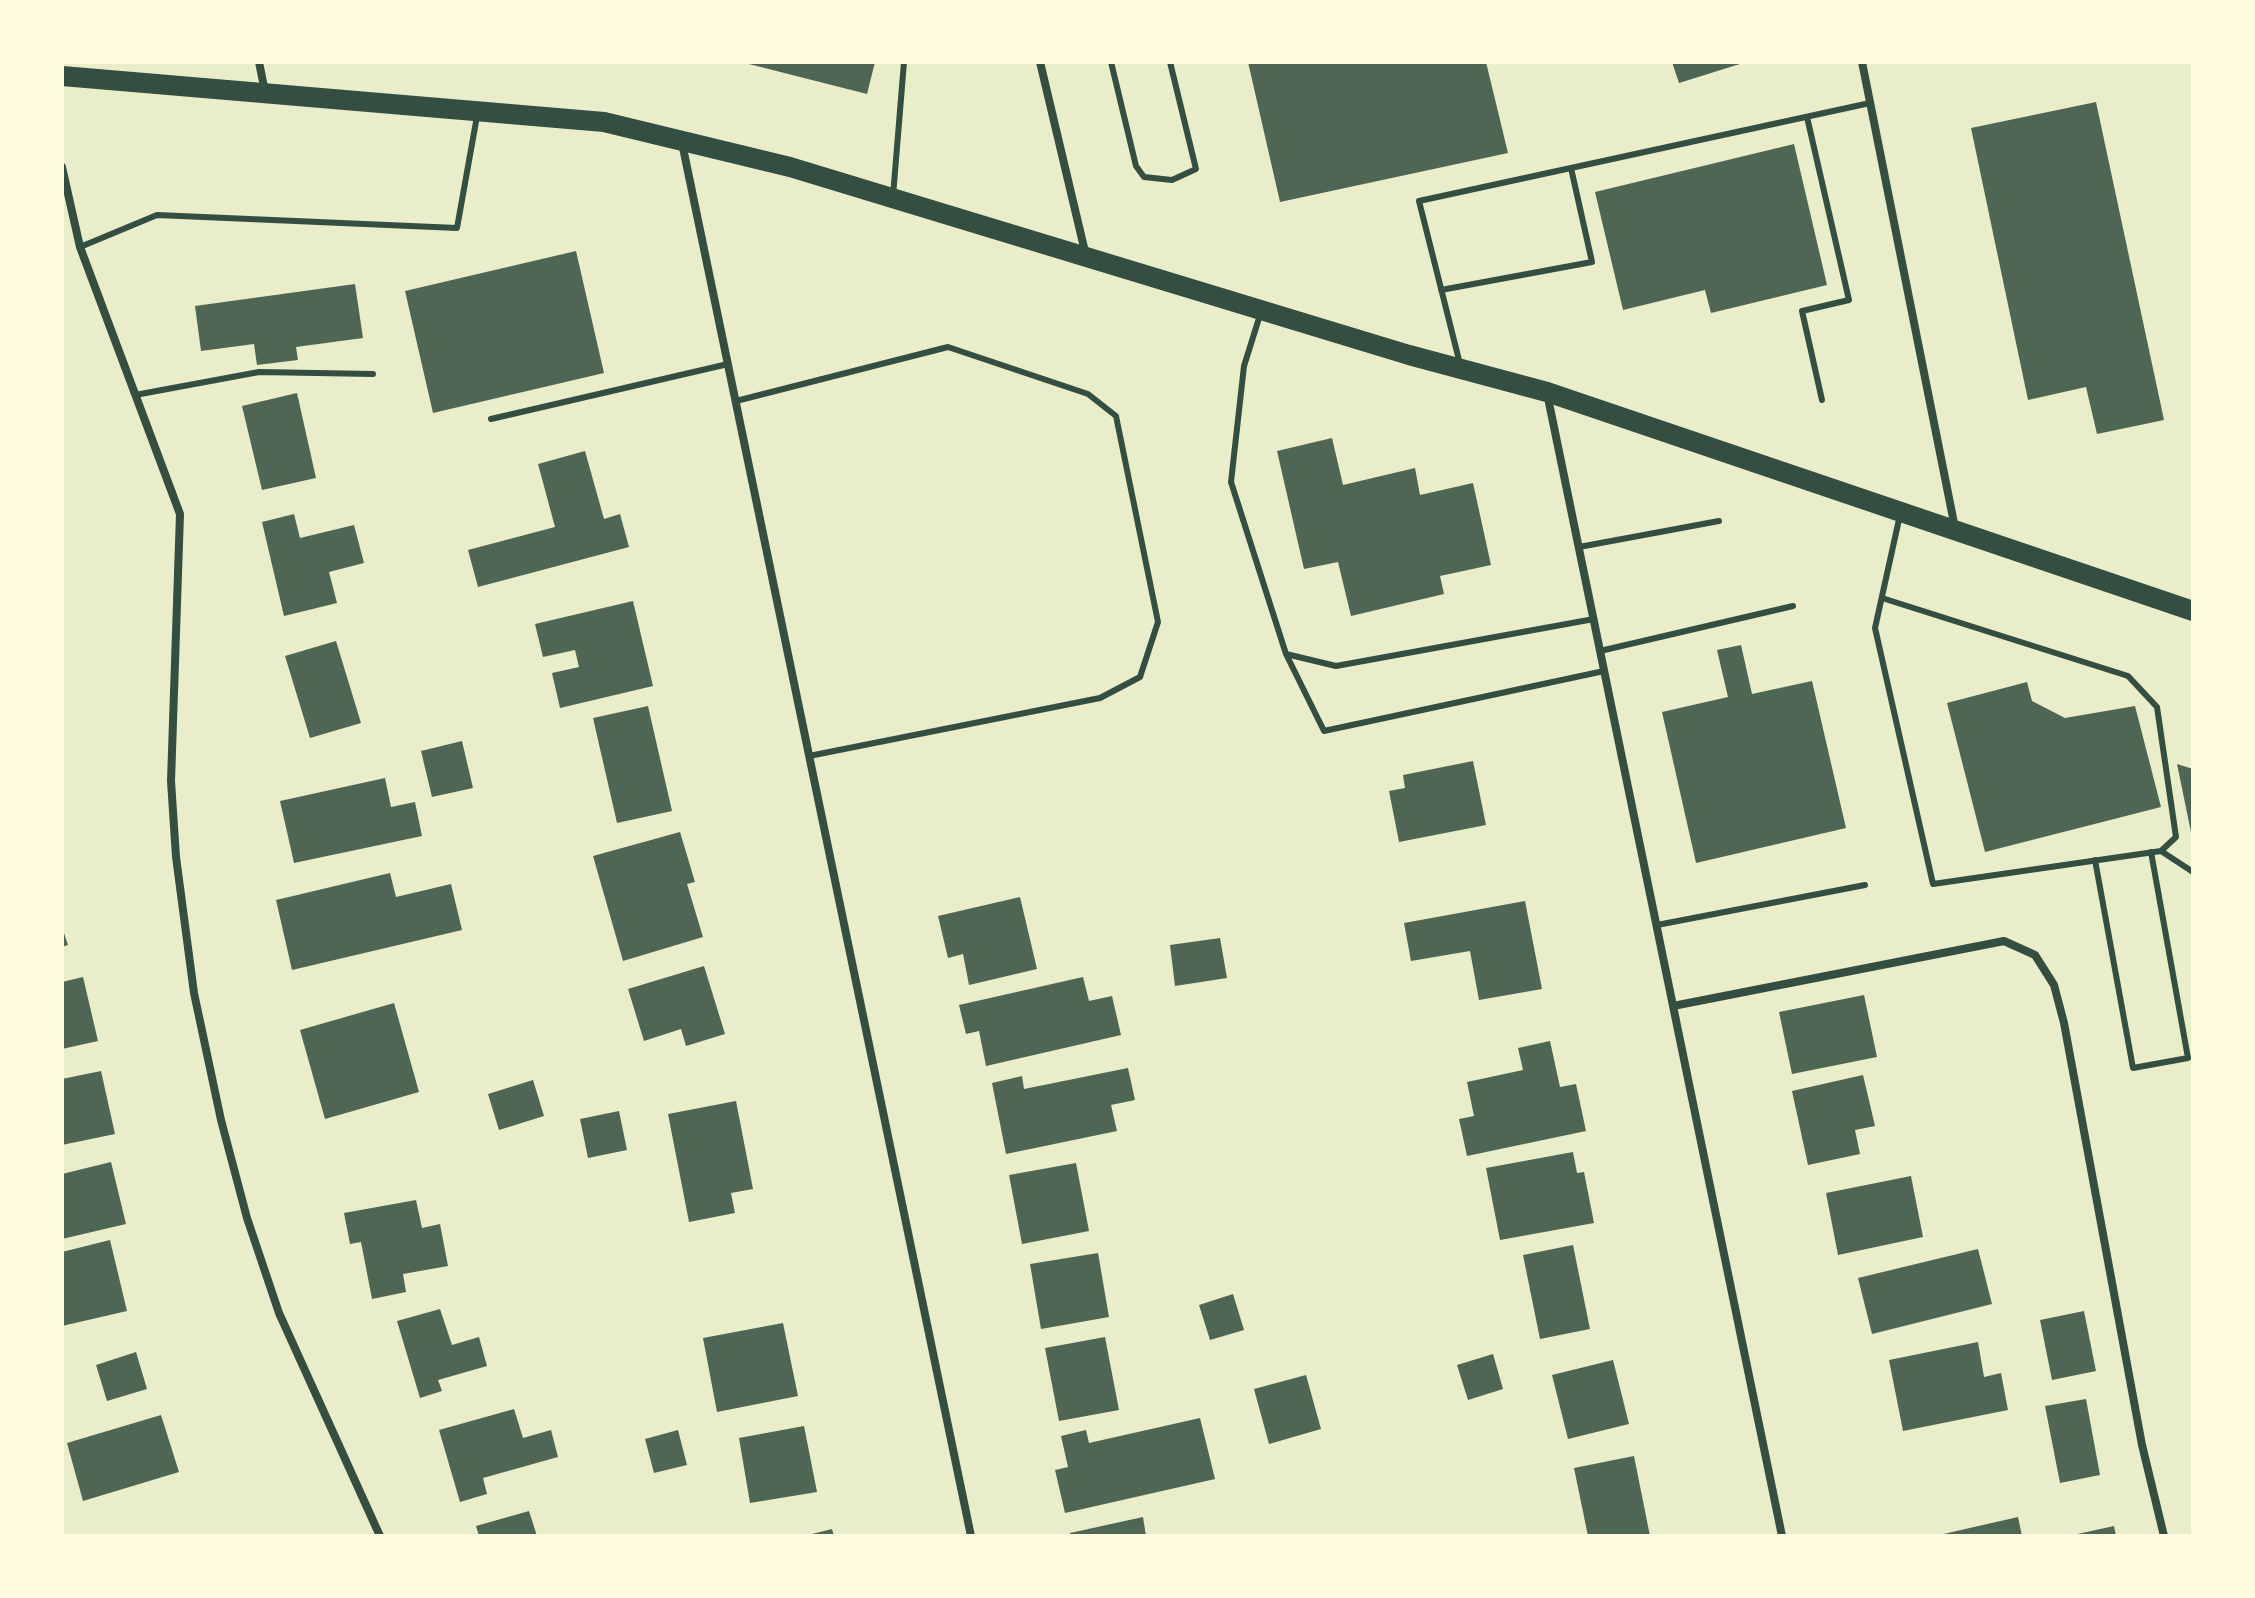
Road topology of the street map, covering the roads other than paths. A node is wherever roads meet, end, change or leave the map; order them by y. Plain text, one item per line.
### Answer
1 (259, 62) edge
2 (904, 62) edge
3 (1040, 62) edge
4 (1111, 62) edge
5 (1170, 62) edge
6 (1862, 62) edge
7 (62, 76) edge
8 (266, 95) junction
9 (1870, 103) junction
10 (478, 112) junction
11 (1807, 117) junction
12 (681, 139) junction
13 (62, 167) edge
14 (1571, 168) junction
15 (893, 199) junction
16 (80, 247) junction
17 (1086, 258) junction
18 (1441, 290) junction
19 (1263, 308) junction
20 (728, 364) junction
21 (1461, 367) junction
22 (373, 374) dead end
23 (1547, 392) junction
24 (135, 395) junction
25 (1822, 400) dead end
26 (736, 401) junction
27 (491, 419) dead end
28 (1901, 512) junction
29 (1719, 521) dead end
30 (1956, 531) junction
31 (1579, 547) junction
32 (1882, 598) junction
33 (1793, 606) dead end
34 (2193, 611) edge
35 (1594, 619) junction
36 (1600, 651) junction
37 (1286, 654) junction
38 (1604, 671) junction
39 (809, 756) junction
40 (2161, 851) junction
41 (2151, 852) junction
42 (2095, 860) junction
43 (2193, 872) edge
44 (1865, 885) dead end
45 (1657, 925) junction
46 (1673, 1006) junction
47 (380, 1536) edge
48 (971, 1536) edge
49 (1782, 1536) edge
50 (2164, 1536) edge

1 - 8 street
2 - 15 lane
3 - 17 street
4 - 5 lane
6 - 9 street
7 - 8 main road
8 - 10 main road
9 - 11 lane
9 - 30 street
10 - 12 main road
10 - 16 lane
11 - 14 lane
11 - 25 lane
12 - 15 main road
12 - 20 street
13 - 16 street
14 - 18 lane
14 - 18 lane
15 - 17 main road
16 - 24 street
17 - 19 main road
18 - 21 lane
19 - 21 main road
19 - 37 lane
20 - 26 street
20 - 27 lane
21 - 23 main road
22 - 24 lane
23 - 28 main road
23 - 31 street
24 - 47 street
26 - 39 street
26 - 39 lane
28 - 30 main road
28 - 32 lane
29 - 31 lane
30 - 34 main road
31 - 35 street
32 - 40 lane
32 - 42 lane
33 - 36 lane
35 - 36 street
35 - 37 lane
36 - 38 street
37 - 38 lane
38 - 45 street
39 - 48 street
40 - 41 lane
40 - 43 lane
41 - 42 lane
41 - 42 lane
44 - 45 lane
45 - 46 street
46 - 49 street
46 - 50 street

